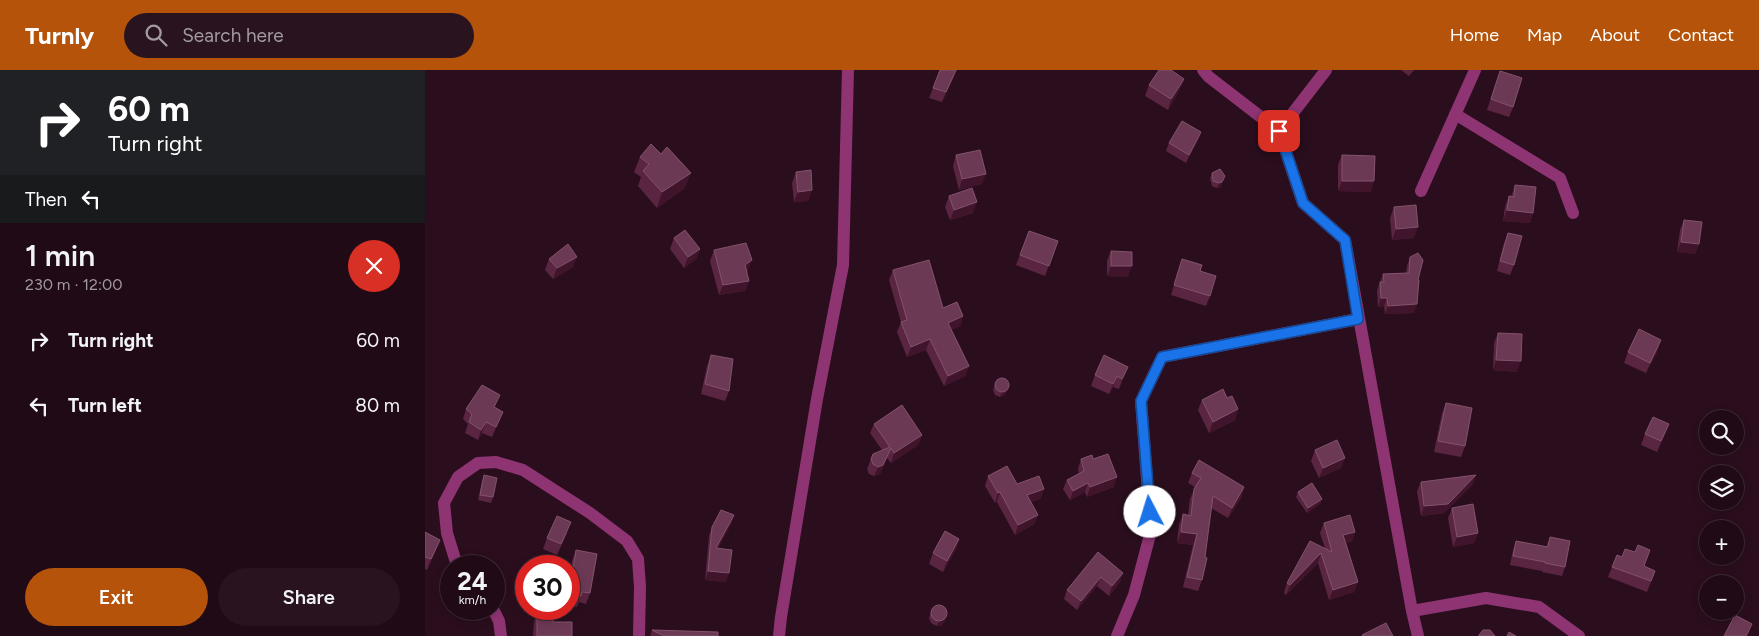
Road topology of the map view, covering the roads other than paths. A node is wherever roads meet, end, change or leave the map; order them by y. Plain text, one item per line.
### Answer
1 (848, 70) edge
2 (1203, 70) edge
3 (1326, 70) edge
4 (1475, 70) edge
5 (1455, 114) junction
6 (1279, 131) junction
7 (1421, 191) dead end
8 (1573, 212) dead end
9 (1358, 319) junction
10 (454, 555) edge
11 (1412, 611) junction
12 (498, 620) edge
13 (501, 636) edge
14 (639, 636) edge
15 (779, 636) edge
16 (1117, 636) edge
17 (1418, 636) edge
18 (1579, 636) edge

1 - 15 street
2 - 6 street
3 - 6 street
4 - 5 street
5 - 7 street
5 - 8 street
6 - 9 street
9 - 11 street
9 - 16 street
10 - 14 street
11 - 17 street
11 - 18 street
12 - 13 street

